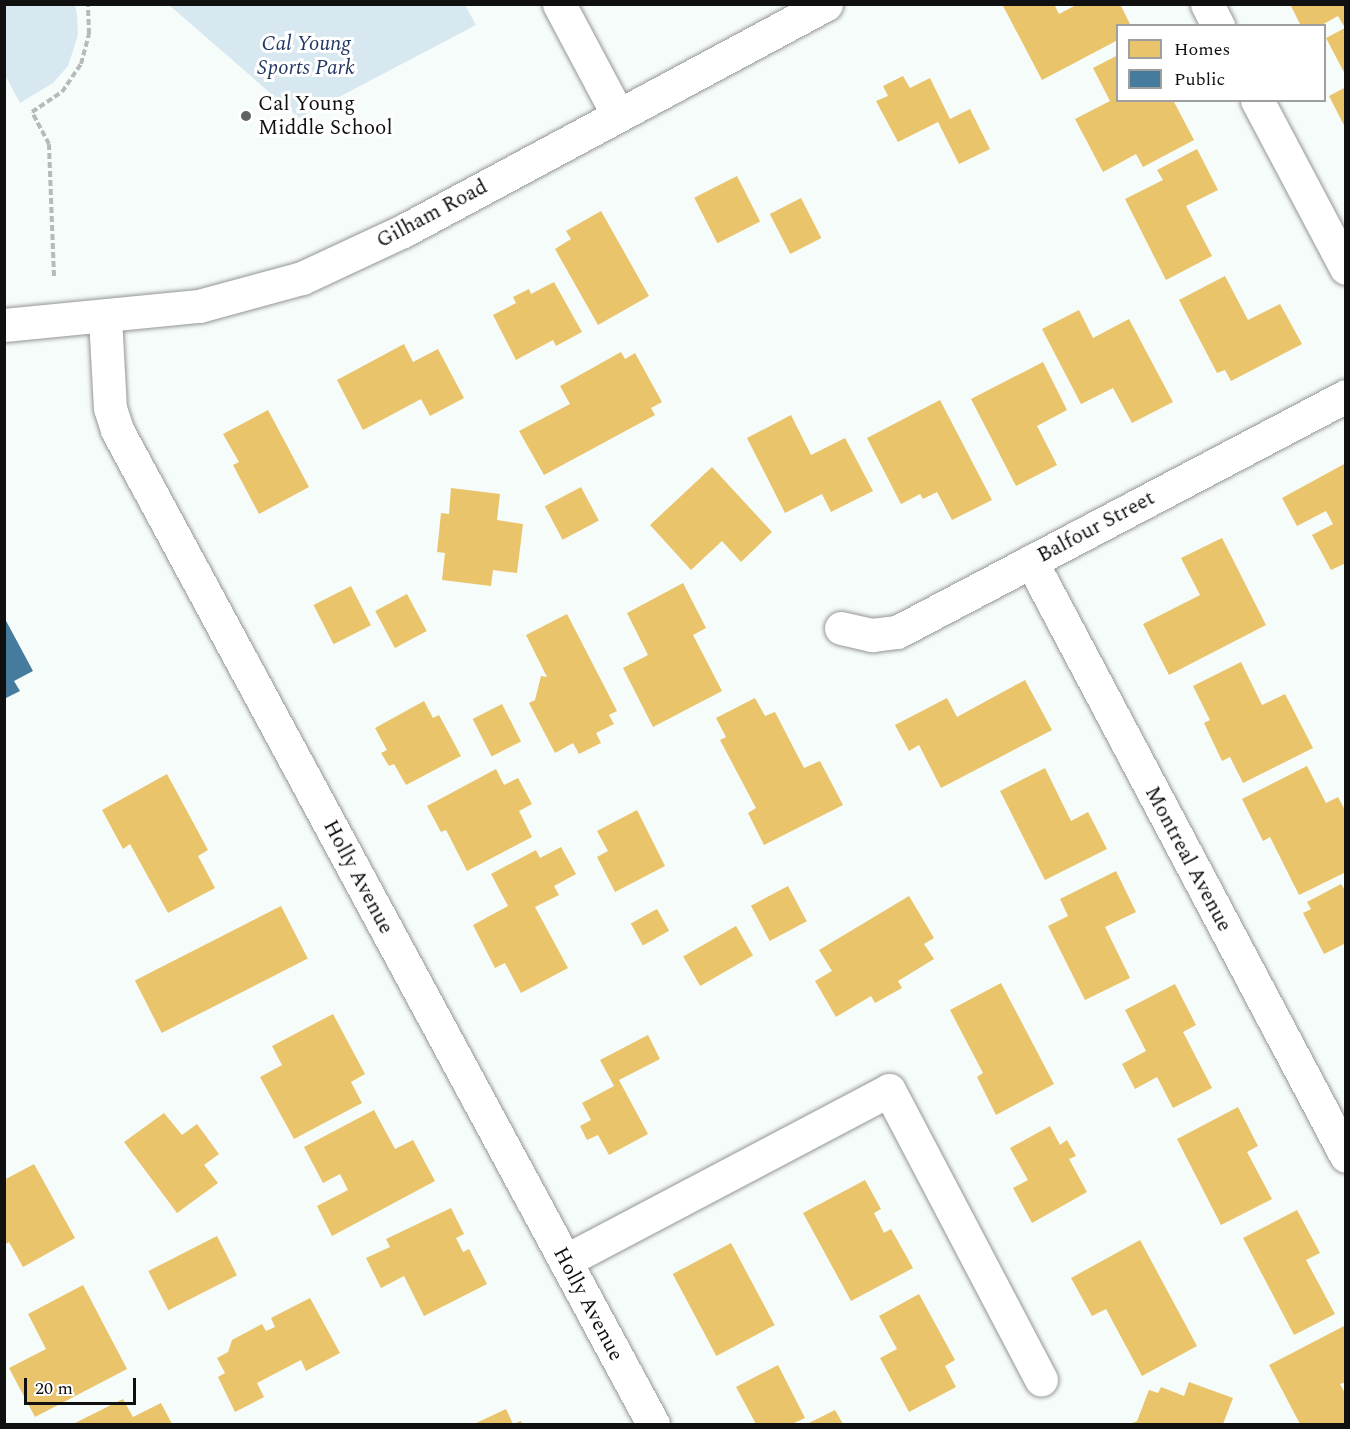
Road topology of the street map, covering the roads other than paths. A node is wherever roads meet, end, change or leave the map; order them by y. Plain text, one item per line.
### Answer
1 (559, 4) edge
2 (826, 4) edge
3 (1207, 4) edge
4 (1217, 24) edge
5 (1258, 102) edge
6 (617, 113) junction
7 (1346, 268) edge
8 (105, 316) junction
9 (4, 325) edge
10 (1346, 396) edge
11 (1031, 561) junction
12 (841, 628) dead end
13 (1346, 1156) edge
14 (565, 1261) junction
15 (1041, 1379) dead end
16 (652, 1425) edge

1 - 6 street
2 - 6 street, Gilham Road
3 - 4 street
5 - 7 street
6 - 8 street, Gilham Road
8 - 9 street, Gilham Road
8 - 14 street, Holly Avenue
10 - 11 street, Balfour Street
11 - 12 street, Balfour Street
11 - 13 street, Montreal Avenue
14 - 15 street
14 - 16 street, Holly Avenue

